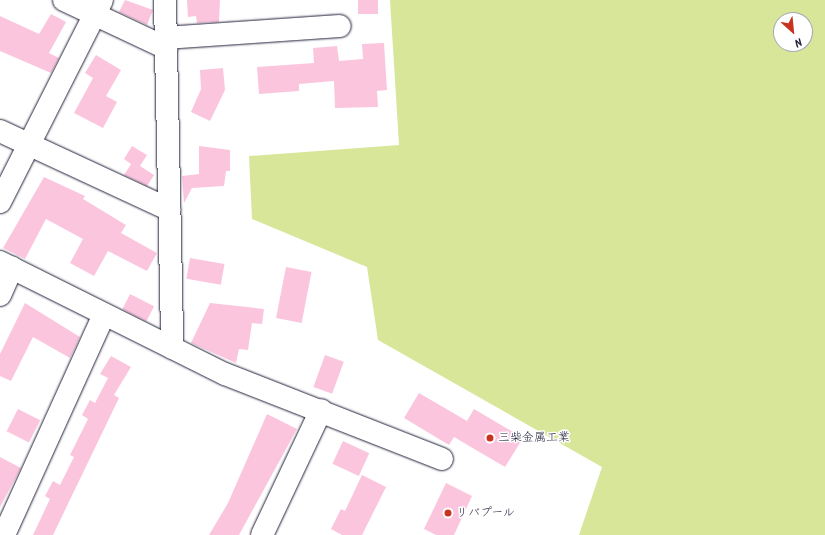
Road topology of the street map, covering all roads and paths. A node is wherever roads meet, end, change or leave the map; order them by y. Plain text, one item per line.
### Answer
1 (64, 0) edge
2 (165, 0) edge
3 (98, 8) edge
4 (340, 26) dead end
5 (166, 43) junction
6 (0, 131) edge
7 (30, 146) junction
8 (0, 202) edge
9 (170, 210) junction
10 (6, 265) edge
11 (0, 295) edge
12 (104, 315) junction
13 (172, 348) junction
14 (321, 410) junction
15 (442, 459) dead end
16 (4, 535) edge
17 (262, 535) edge

1 - 3 street
2 - 5 street
3 - 5 street
3 - 7 street
4 - 5 street
5 - 9 street
6 - 7 street
7 - 8 street
7 - 9 street
9 - 13 street
10 - 11 street
10 - 12 street
12 - 13 street
12 - 16 street
13 - 14 street
14 - 15 street
14 - 17 street

